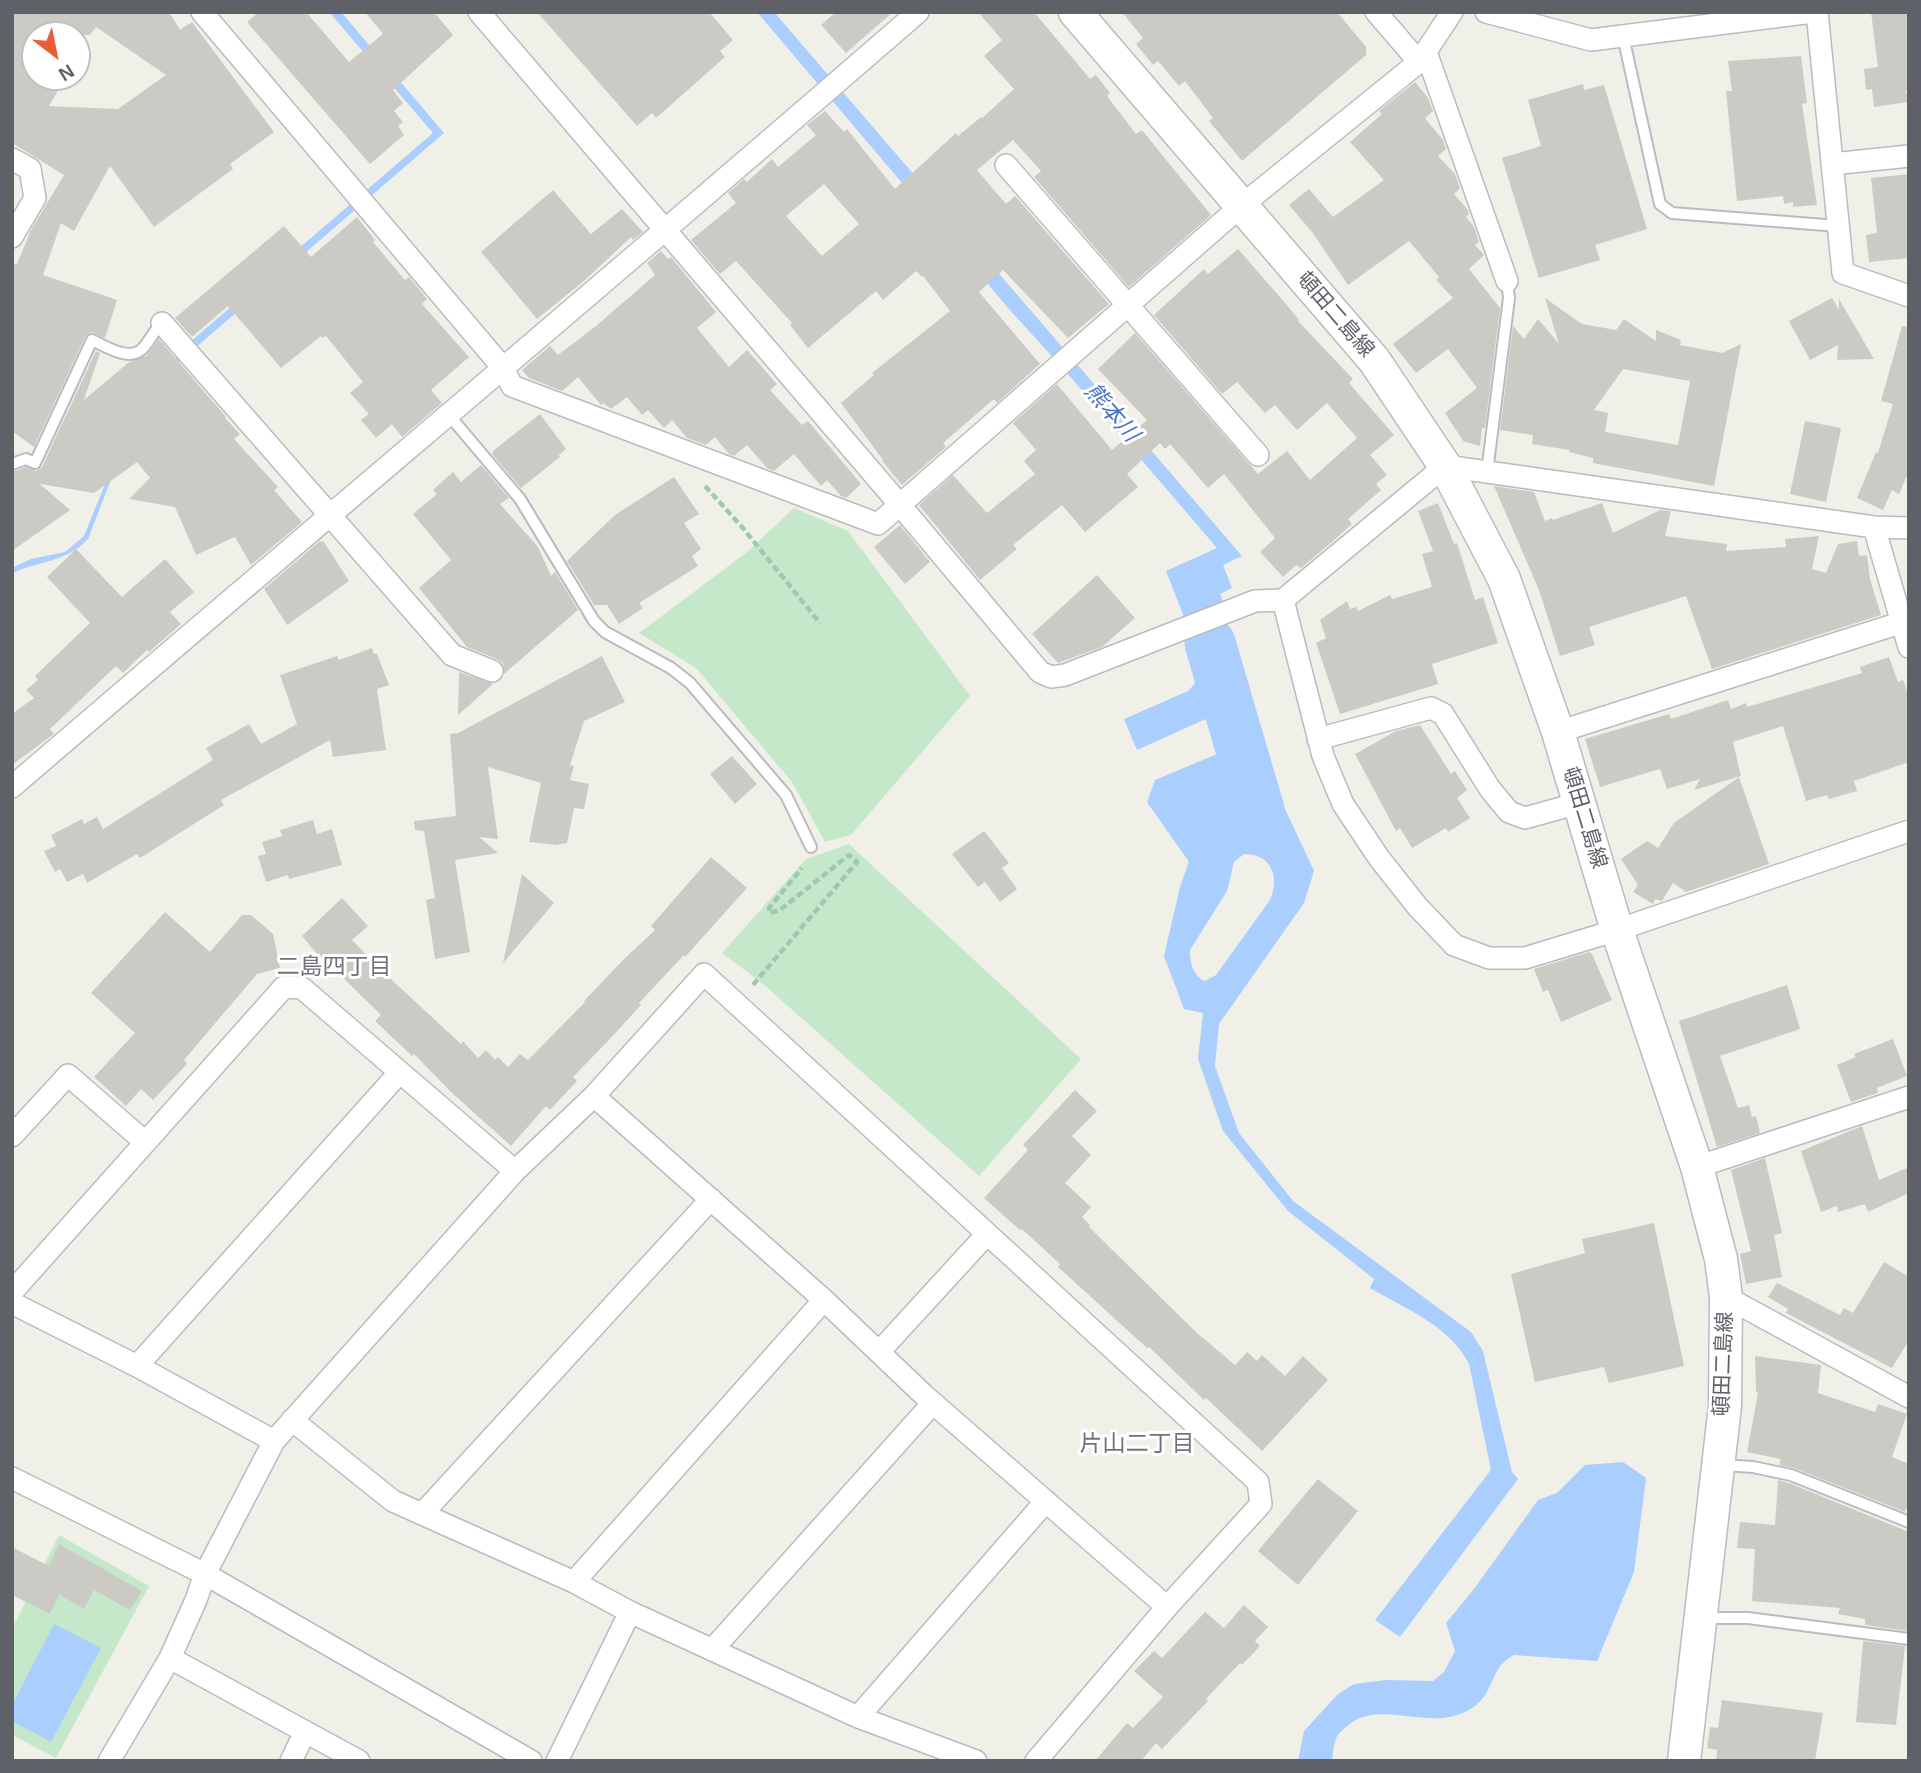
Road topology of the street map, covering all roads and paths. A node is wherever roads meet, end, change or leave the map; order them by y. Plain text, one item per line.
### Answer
1 (202, 12) edge
2 (479, 12) edge
3 (918, 12) edge
4 (1075, 12) edge
5 (1376, 12) edge
6 (1452, 12) edge
7 (1486, 12) edge
8 (1815, 12) edge
9 (1727, 18) edge
10 (1623, 36) junction
11 (1422, 57) junction
12 (1909, 156) edge
13 (12, 159) edge
14 (1832, 164) junction
15 (1006, 165) dead end
16 (1241, 206) junction
17 (1838, 226) junction
18 (666, 231) junction
19 (12, 237) edge
20 (1507, 281) joint
21 (1909, 296) edge
22 (1130, 306) junction
23 (162, 323) joint
24 (503, 368) junction
25 (448, 414) junction
26 (1258, 455) dead end
27 (12, 464) edge
28 (1445, 466) junction
29 (1487, 472) junction
30 (697, 478) dead end
31 (900, 505) junction
32 (328, 514) junction
33 (1874, 527) junction
34 (1909, 528) edge
35 (1283, 600) junction
36 (820, 623) dead end
37 (1900, 623) junction
38 (1909, 647) edge
39 (492, 671) dead end
40 (1558, 732) junction
41 (1318, 739) junction
42 (12, 787) edge
43 (1579, 803) junction
44 (1909, 831) edge
45 (811, 846) dead end
46 (802, 867) dead end
47 (1617, 930) junction
48 (750, 988) dead end
49 (400, 1072) junction
50 (594, 1096) junction
51 (1909, 1097) edge
52 (12, 1136) edge
53 (145, 1142) junction
54 (1697, 1167) junction
55 (515, 1171) junction
56 (711, 1199) junction
57 (987, 1234) junction
58 (12, 1292) edge
59 (1726, 1297) junction
60 (824, 1300) junction
61 (12, 1303) edge
62 (879, 1352) junction
63 (137, 1366) junction
64 (1909, 1397) edge
65 (933, 1403) junction
66 (292, 1420) junction
67 (274, 1441) junction
68 (1718, 1465) junction
69 (12, 1478) edge
70 (1046, 1501) junction
71 (422, 1514) junction
72 (1909, 1522) edge
73 (205, 1574) junction
74 (574, 1582) junction
75 (1167, 1607) junction
76 (630, 1612) junction
77 (1701, 1618) junction
78 (1909, 1639) edge
79 (712, 1650) junction
80 (170, 1658) junction
81 (858, 1717) junction
82 (305, 1732) junction
83 (109, 1761) edge
84 (292, 1761) edge
85 (359, 1761) edge
86 (531, 1761) edge
87 (557, 1761) edge
88 (976, 1761) edge
89 (1036, 1761) edge
90 (1684, 1761) edge

1 - 24 street
2 - 18 street
3 - 18 street
4 - 16 main road, 頓田二島線
5 - 11 street
6 - 11 street
7 - 10 street
8 - 9 street
8 - 14 street
9 - 10 street
10 - 17 lane
11 - 16 street
11 - 20 street
12 - 14 street
13 - 19 street
14 - 17 street
15 - 22 street
16 - 22 street
16 - 28 main road, 頓田二島線
17 - 21 street
18 - 24 street
18 - 31 street
20 - 29 lane
22 - 26 street
22 - 31 street
23 - 27 lane
23 - 32 street
24 - 25 street
24 - 31 street
25 - 32 street
25 - 45 lane
28 - 29 street
28 - 35 street
28 - 40 main road, 頓田二島線
29 - 33 street
30 - 36 path
31 - 35 street
32 - 39 street
32 - 42 street
33 - 34 street
33 - 37 street
35 - 41 street
37 - 38 street
37 - 40 street
40 - 43 main road, 頓田二島線
41 - 43 street
41 - 47 street
43 - 47 main road, 頓田二島線
44 - 47 street
46 - 48 path
47 - 54 main road, 頓田二島線
49 - 53 street
49 - 55 street
49 - 63 street
50 - 55 street
50 - 56 street
50 - 57 street
51 - 54 street
52 - 53 street
53 - 58 street
54 - 59 main road, 頓田二島線
55 - 66 street
56 - 60 street
56 - 71 street
57 - 62 street
57 - 75 street
59 - 64 street
59 - 68 main road, 頓田二島線
60 - 62 street
60 - 74 street
61 - 63 street
62 - 65 street
63 - 67 street
65 - 70 street
65 - 79 street
66 - 67 street
66 - 71 street
67 - 73 street
68 - 72 lane
68 - 77 main road, 頓田二島線
69 - 73 street
70 - 75 street
70 - 81 street
71 - 74 street
73 - 80 street
73 - 86 street
74 - 76 street
75 - 89 street
76 - 79 street
76 - 87 street
77 - 78 lane
77 - 90 main road, 頓田二島線
79 - 81 street
80 - 82 street
80 - 83 street
81 - 88 street
82 - 84 street
82 - 85 street

